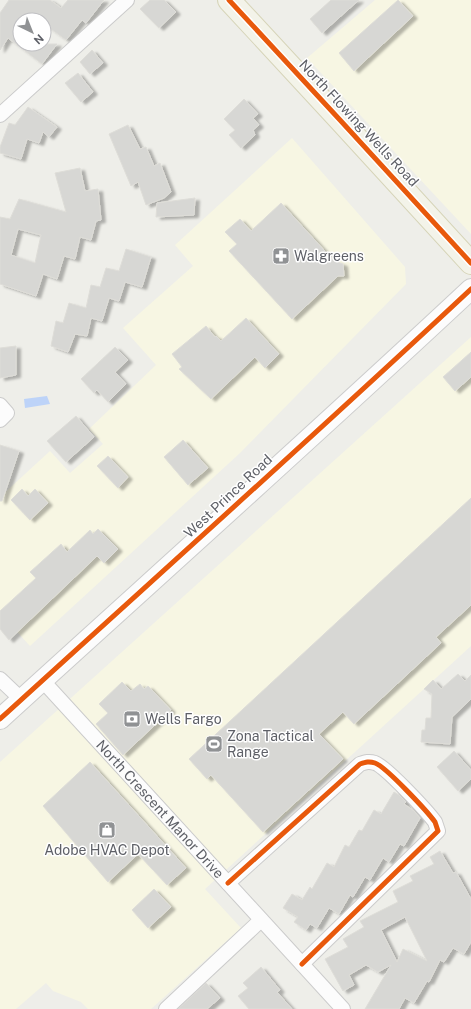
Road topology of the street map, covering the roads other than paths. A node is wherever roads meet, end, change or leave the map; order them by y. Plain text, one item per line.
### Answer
1 (127, 0) edge
2 (229, 0) edge
3 (0, 115) edge
4 (471, 263) edge
5 (471, 289) edge
6 (0, 405) edge
7 (0, 420) edge
8 (0, 679) edge
9 (42, 680) junction
10 (21, 699) junction
11 (0, 719) edge
12 (228, 883) junction
13 (261, 920) junction
14 (302, 964) junction
15 (166, 1009) edge
16 (343, 1009) edge

1 - 3 street
2 - 4 main road, North Flowing Wells Road
5 - 9 main road, West Prince Road
6 - 7 street
8 - 10 street
9 - 10 main road, West Prince Road
9 - 12 street, North Crescent Manor Drive
10 - 11 main road, West Prince Road
12 - 13 street, North Crescent Manor Drive
12 - 14 street
13 - 14 street, North Crescent Manor Drive
13 - 15 street
14 - 16 street, North Crescent Manor Drive

